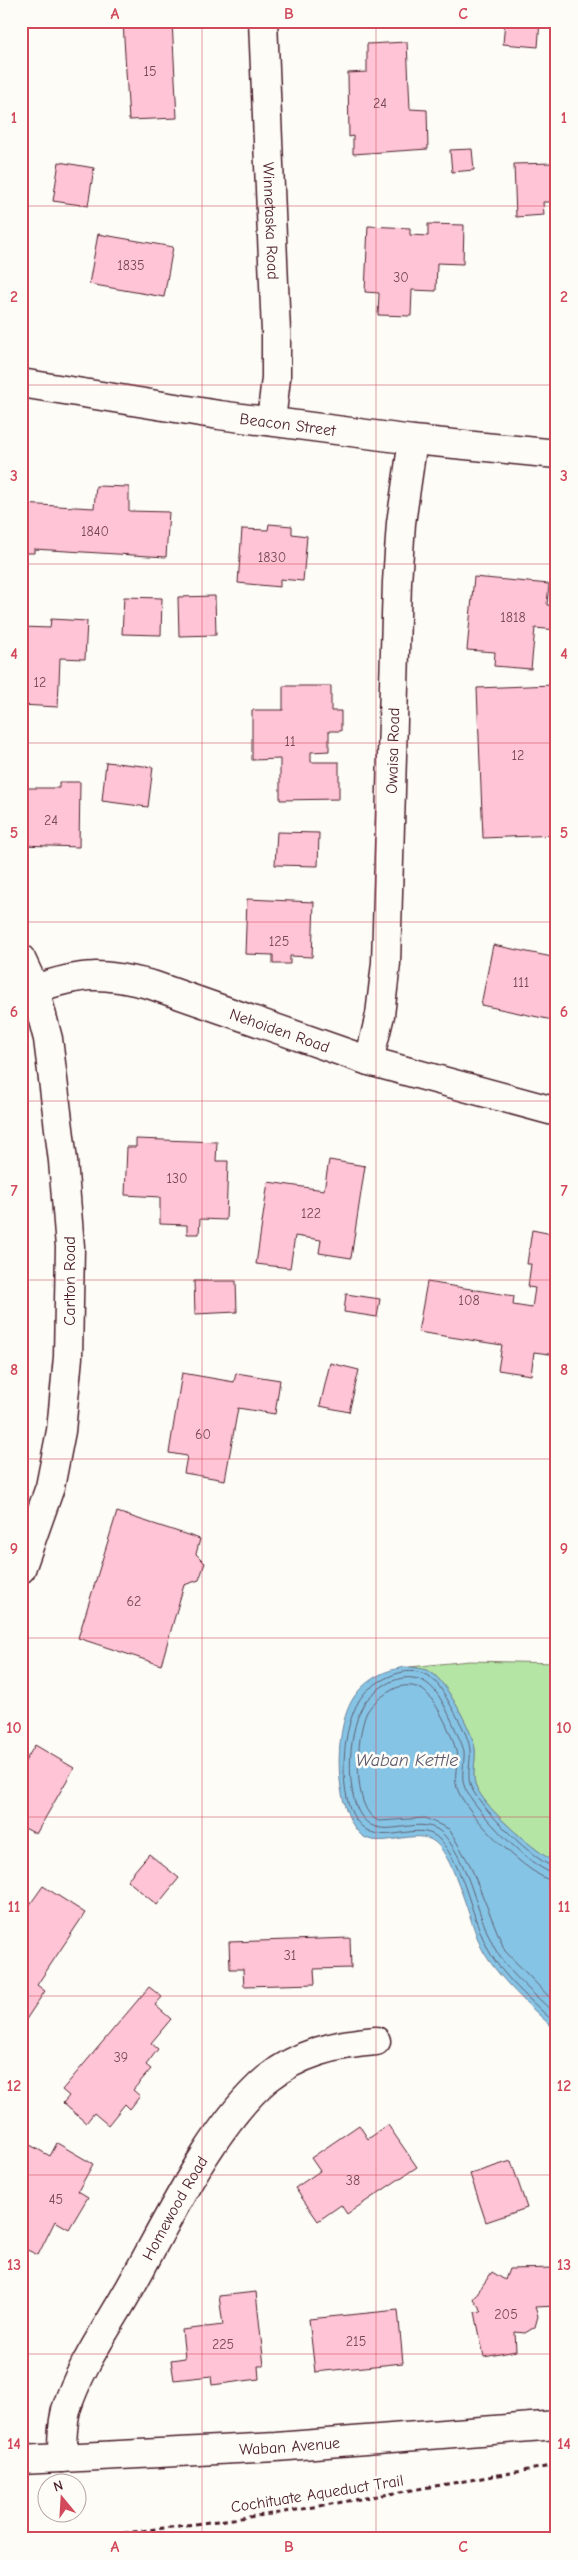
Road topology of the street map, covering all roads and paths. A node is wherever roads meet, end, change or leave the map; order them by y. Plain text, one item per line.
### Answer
1 (263, 21) edge
2 (21, 383) edge
3 (271, 421) junction
4 (413, 440) junction
5 (557, 454) edge
6 (21, 959) edge
7 (35, 989) junction
8 (369, 1060) junction
9 (557, 1112) edge
10 (21, 1569) edge
11 (376, 2041) dead end
12 (557, 2424) edge
13 (62, 2458) junction
14 (21, 2460) edge
15 (557, 2465) edge
16 (79, 2539) edge

1 - 3 street, Winnetaska Road
2 - 3 street, Beacon Street
3 - 4 street, Beacon Street
4 - 5 street, Beacon Street
4 - 8 street, Owaisa Road
6 - 7 street
7 - 8 street, Nehoiden Road
7 - 10 street, Carlton Road
8 - 9 street, Nehoiden Road
11 - 13 street, Homewood Road
12 - 13 street, Waban Avenue
13 - 14 street, Waban Avenue
15 - 16 path, Cochituate Aqueduct Trail

